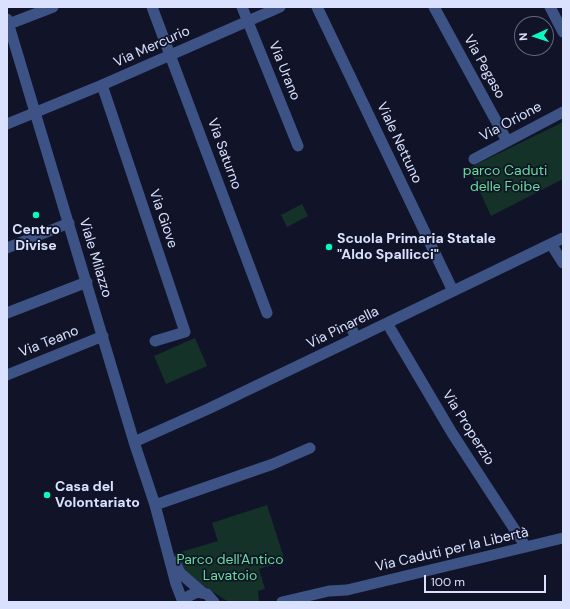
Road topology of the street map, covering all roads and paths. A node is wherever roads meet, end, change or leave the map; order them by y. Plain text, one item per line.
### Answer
1 (53, 7) edge
2 (152, 7) edge
3 (242, 7) edge
4 (280, 7) edge
5 (317, 7) edge
6 (434, 7) edge
7 (550, 7) edge
8 (8, 21) edge
9 (248, 21) junction
10 (563, 32) edge
11 (171, 55) junction
12 (102, 85) junction
13 (35, 112) junction
14 (563, 112) edge
15 (7, 124) edge
16 (507, 141) junction
17 (298, 146) dead end
18 (474, 159) dead end
19 (69, 223) junction
20 (563, 238) edge
21 (551, 244) junction
22 (7, 248) edge
23 (563, 263) edge
24 (87, 282) junction
25 (453, 291) junction
26 (267, 313) dead end
27 (7, 314) edge
28 (387, 323) junction
29 (350, 325) dead end
30 (103, 336) junction
31 (356, 338) junction
32 (155, 342) dead end
33 (7, 375) edge
34 (134, 442) junction
35 (310, 448) dead end
36 (155, 505) junction
37 (563, 538) edge
38 (165, 541) junction
39 (526, 547) junction
40 (347, 590) junction
41 (202, 592) junction
42 (309, 600) edge
43 (331, 600) edge
44 (184, 602) edge
45 (215, 602) edge
46 (282, 602) edge

1 - 8 street
2 - 11 street, Via Saturno
3 - 9 street, Via Urano
4 - 9 street, Via Mercurio
5 - 25 street, Viale Nettuno
6 - 16 street, Via Pegaso
7 - 10 street
8 - 13 street, Viale Milazzo
9 - 11 street, Via Mercurio
9 - 17 street, Via Urano
11 - 12 street, Via Mercurio
11 - 26 street, Via Saturno
12 - 13 street, Via Mercurio
12 - 32 street, Via Giove
13 - 15 street, Via Mercurio
13 - 19 street, Viale Milazzo
14 - 16 street, Via Orione
16 - 18 street, Via Orione
19 - 22 street
19 - 24 street, Viale Milazzo
20 - 21 street, Via Pinarella
21 - 23 street
21 - 25 street, Via Pinarella
24 - 27 street
24 - 30 street, Viale Milazzo
25 - 28 street, Via Pinarella
28 - 31 street, Via Pinarella
28 - 39 street, Via Properzio
29 - 31 street
30 - 33 street, Via Teano
30 - 34 street, Viale Milazzo
31 - 34 street, Via Pinarella
34 - 36 street, Viale Milazzo
35 - 36 street
36 - 38 street, Viale Milazzo
37 - 39 street, Via Caduti per la Libertà
38 - 41 street, Viale Milazzo
38 - 44 street, Viale Milazzo
39 - 40 street, Via Caduti per la Libertà
40 - 42 street, Via Caduti per la Libertà
40 - 43 street, Via Caduti per la Libertà
41 - 44 street
41 - 45 street, Viale Milazzo
42 - 43 street, Via Caduti per la Libertà
42 - 46 street, Via Caduti per la Libertà

